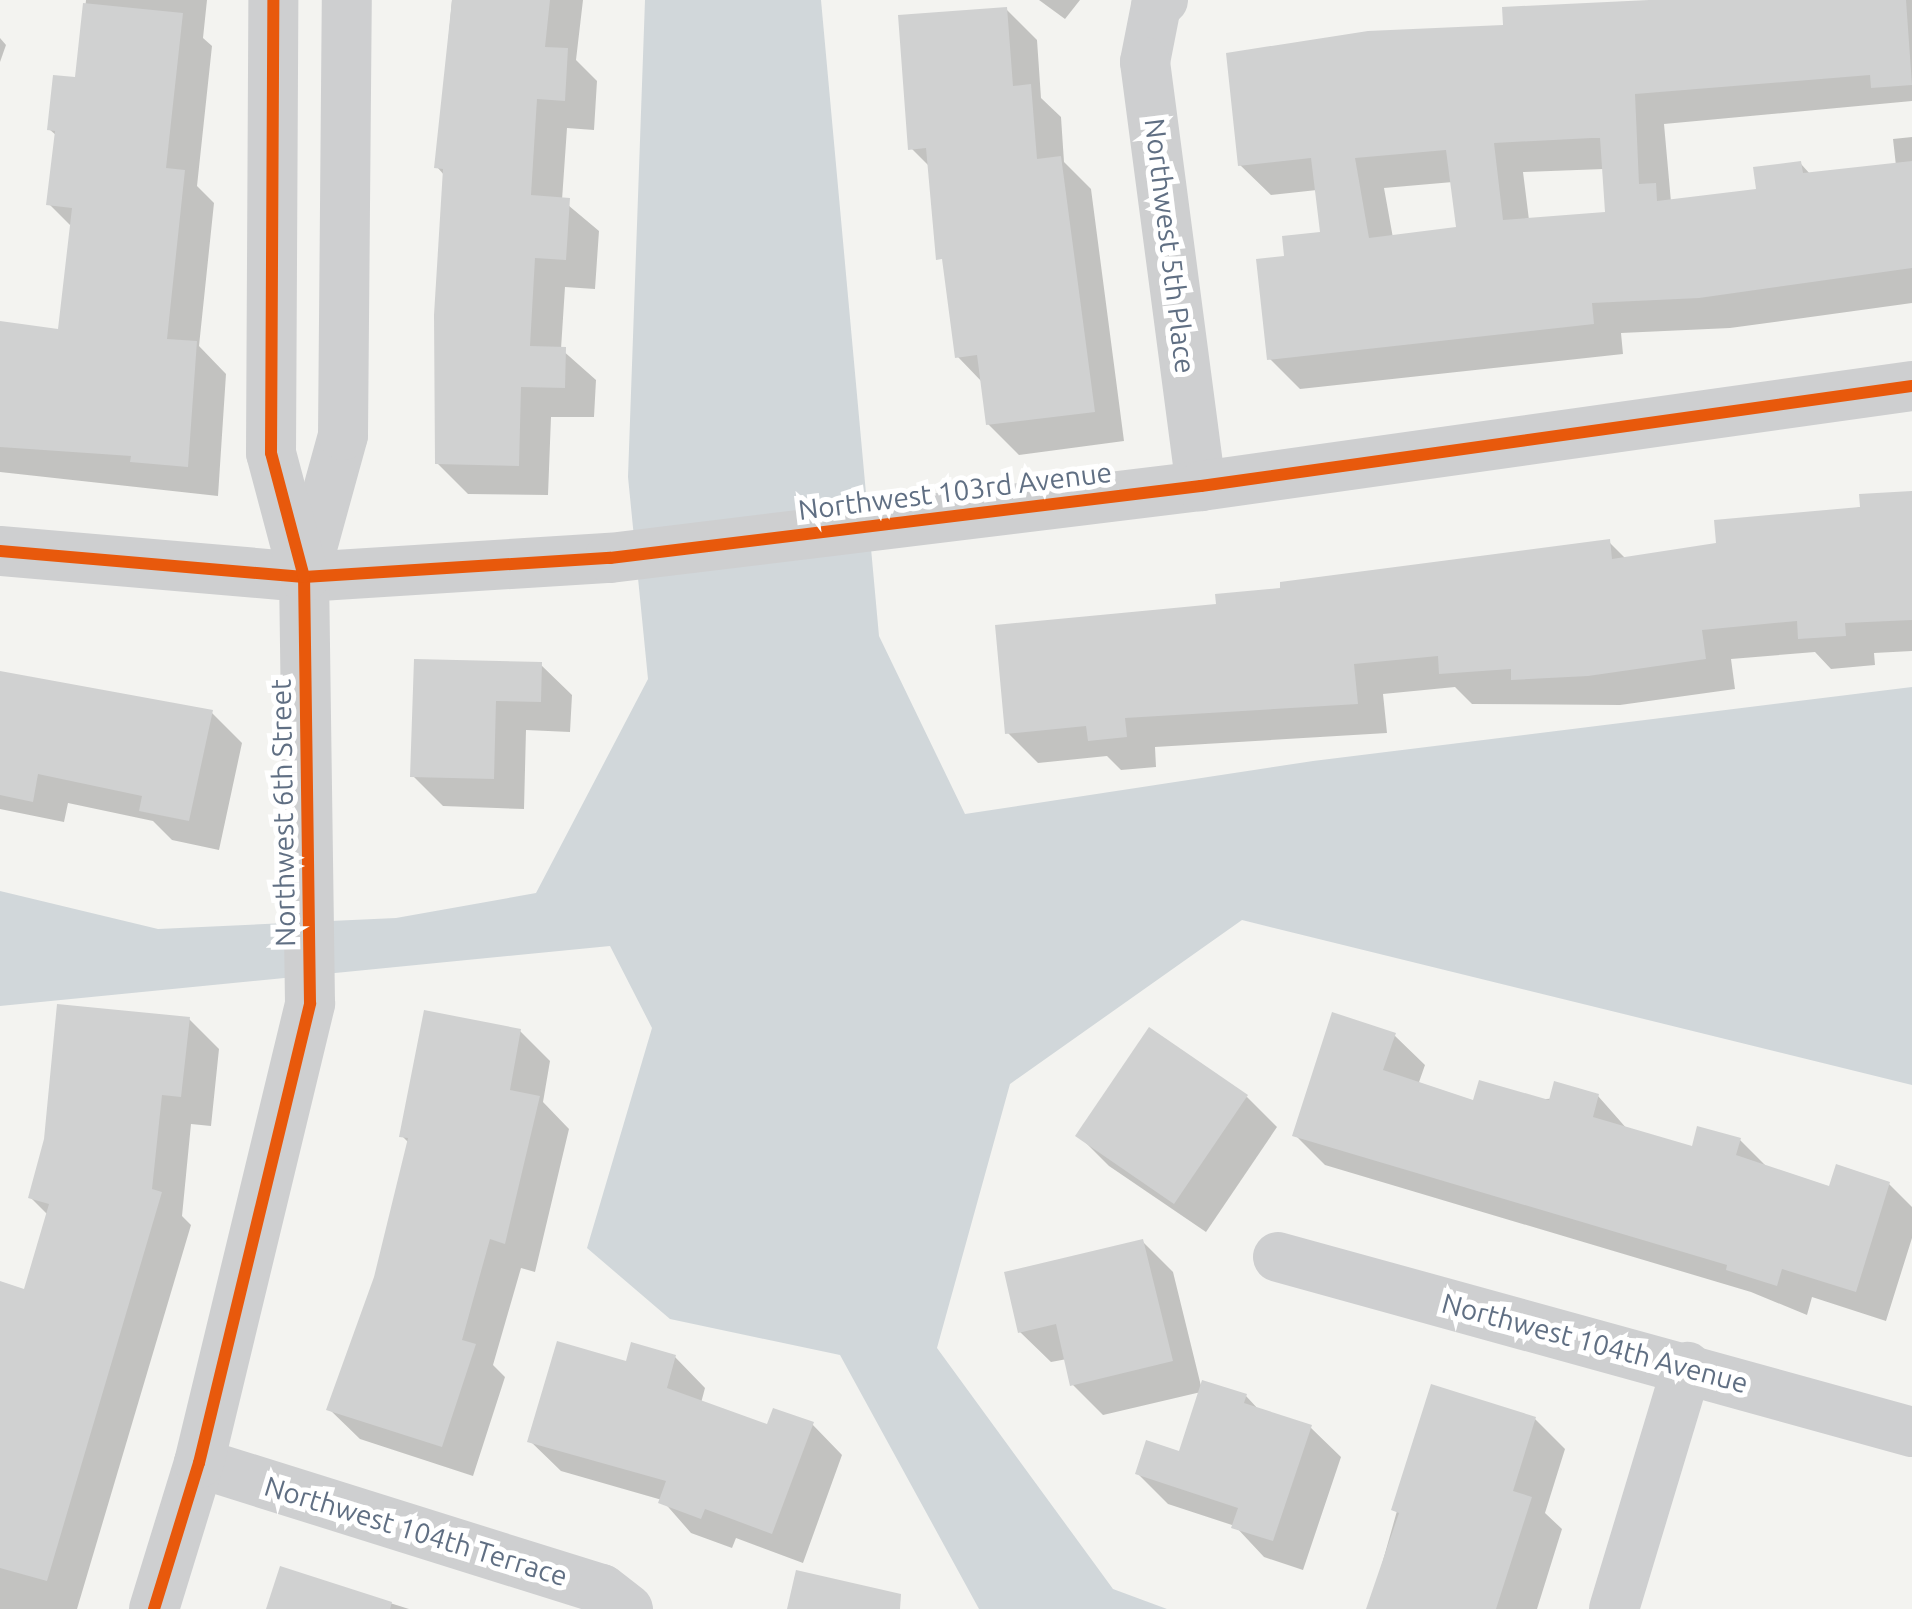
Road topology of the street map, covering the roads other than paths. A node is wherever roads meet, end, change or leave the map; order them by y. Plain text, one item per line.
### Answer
1 (273, 0) edge
2 (347, 0) edge
3 (1160, 3) edge
4 (1912, 386) edge
5 (1201, 486) junction
6 (0, 551) edge
7 (304, 578) junction
8 (1278, 1257) dead end
9 (1686, 1367) junction
10 (1912, 1432) edge
11 (198, 1463) junction
12 (154, 1609) edge
13 (628, 1609) edge
14 (1614, 1609) edge

1 - 7 street, Northwest 6th Street
2 - 7 street, Northwest 6th Street
3 - 5 street, Northwest 5th Place
4 - 5 street, Northwest 103rd Avenue
5 - 7 street, Northwest 103rd Avenue
6 - 7 street, Northwest 103rd Avenue
7 - 11 street, Northwest 6th Street
8 - 9 street, Northwest 104th Avenue
9 - 10 street, Northwest 104th Avenue
9 - 14 street
11 - 12 street, Northwest 6th Street
11 - 13 street, Northwest 104th Terrace

